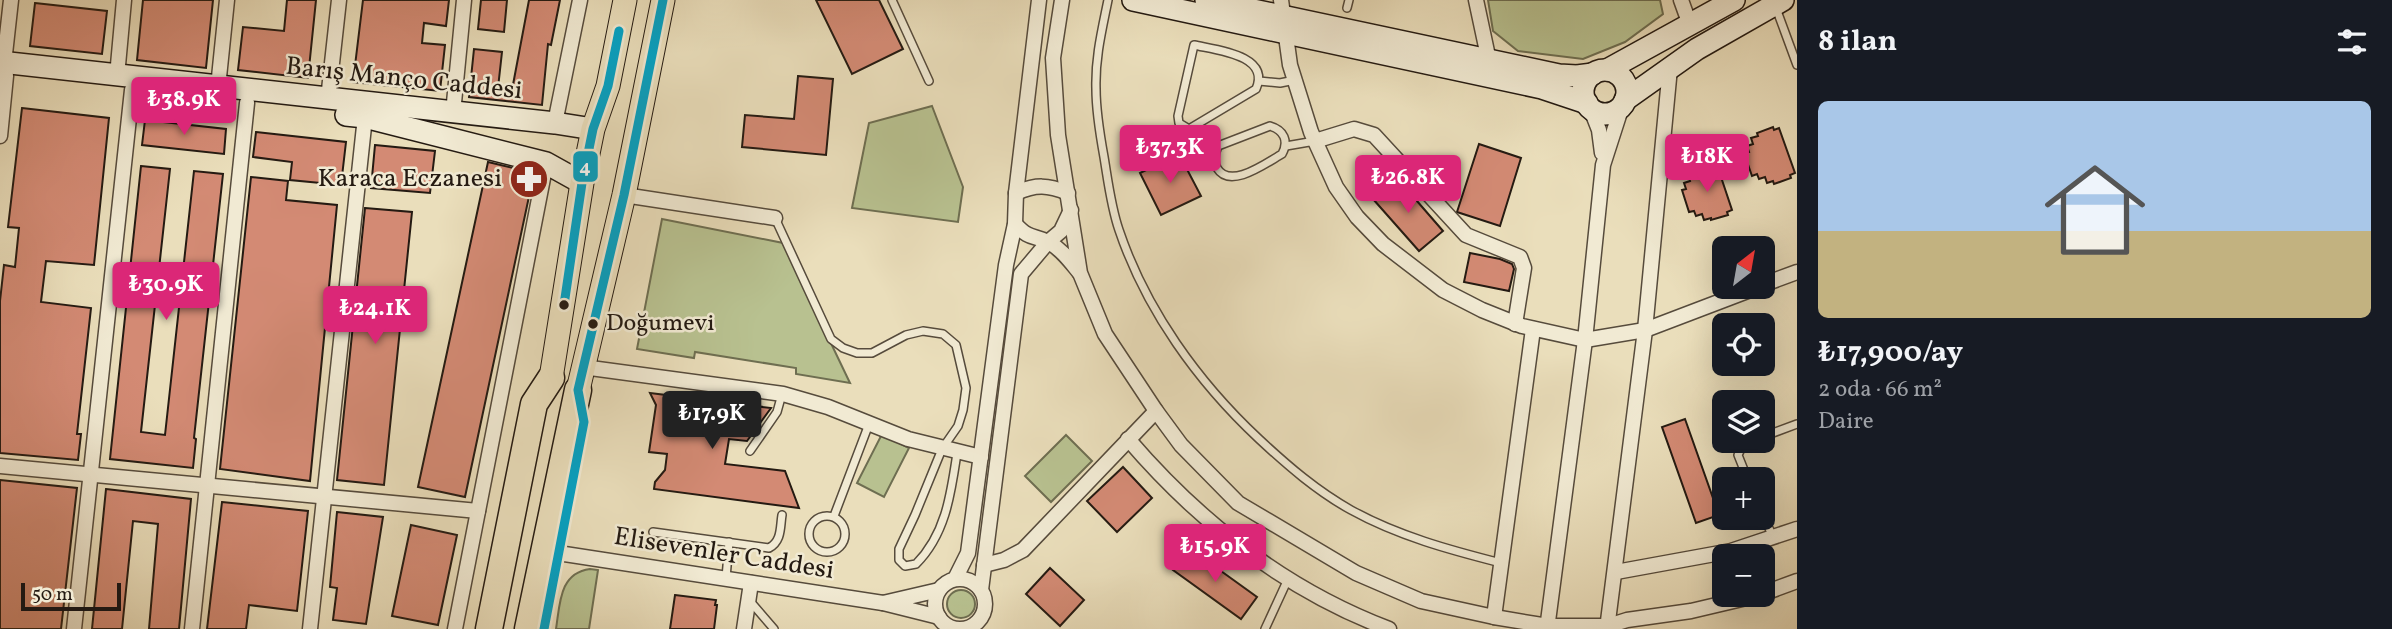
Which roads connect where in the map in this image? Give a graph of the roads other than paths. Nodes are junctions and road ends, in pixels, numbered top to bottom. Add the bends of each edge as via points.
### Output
1 (11, 0) edge
2 (124, 0) edge
3 (227, 0) edge
4 (339, 0) edge
5 (464, 0) edge
6 (580, 0) edge
7 (625, 0) edge
8 (663, 0) edge
9 (892, 0) edge
10 (1040, 0) edge
11 (1062, 0) edge
12 (1108, 0) edge
13 (1133, 0) edge
14 (1206, 0) edge
15 (1476, 0) edge
16 (1681, 0) edge
17 (1734, 0) edge
18 (1779, 2) edge
19 (1710, 6) edge
20 (1283, 16) edge
21 (1690, 25) junction
22 (1489, 61) junction
23 (1797, 65) edge
24 (1670, 68) junction
25 (2, 69) edge
26 (1600, 72) junction
27 (1295, 80) junction
28 (929, 81) dead end
29 (1259, 81) junction
30 (124, 83) junction
31 (218, 87) junction
32 (328, 99) junction
33 (247, 103) junction
34 (1624, 103) junction
35 (1588, 105) junction
36 (453, 113) junction
37 (365, 117) junction
38 (555, 123) junction
39 (593, 130) junction
40 (0, 136) edge
41 (1315, 141) junction
42 (1286, 146) junction
43 (546, 163) junction
44 (1603, 165) junction
45 (582, 183) junction
46 (1016, 193) junction
47 (1068, 193) junction
48 (624, 195) junction
49 (1071, 211) junction
50 (775, 218) joint
51 (1015, 224) junction
52 (1048, 242) junction
53 (1797, 272) edge
54 (1080, 273) junction
55 (1775, 280) edge
56 (1726, 299) edge
57 (1515, 324) junction
58 (1533, 329) junction
59 (1645, 330) junction
60 (1585, 340) junction
61 (579, 389) junction
62 (549, 391) junction
63 (782, 394) junction
64 (1156, 411) junction
65 (869, 424) junction
66 (1797, 424) edge
67 (1775, 432) edge
68 (1128, 439) junction
69 (750, 451) dead end
70 (950, 451) junction
71 (981, 457) junction
72 (0, 466) edge
73 (92, 475) junction
74 (207, 485) junction
75 (324, 496) junction
76 (478, 511) junction
77 (782, 515) dead end
78 (834, 516) junction
79 (1797, 529) edge
80 (1769, 530) edge
81 (653, 532) dead end
82 (1773, 538) junction
83 (729, 542) junction
84 (558, 553) junction
85 (1501, 563) junction
86 (984, 565) junction
87 (1616, 572) junction
88 (726, 579) junction
89 (955, 579) junction
90 (1288, 579) junction
91 (1797, 581) edge
92 (751, 583) junction
93 (939, 590) junction
94 (981, 590) junction
95 (1775, 590) edge
96 (749, 600) junction
97 (883, 603) junction
98 (1712, 606) edge
99 (984, 614) junction
100 (939, 617) junction
101 (1493, 617) junction
102 (1548, 627) edge
103 (1607, 628) edge
104 (74, 629) edge
105 (192, 629) edge
106 (310, 629) edge
107 (455, 629) edge
108 (489, 629) edge
109 (504, 629) edge
110 (528, 629) edge
111 (544, 629) edge
112 (744, 629) edge
113 (774, 629) edge
114 (961, 629) edge
115 (991, 629) edge
116 (1265, 629) edge
117 (1390, 629) edge

1 - 25 street
2 - 30 street
3 - 31 street
4 - 32 street
5 - 36 street
6 - 38 street
7 - 39 main road via 608,86
8 - 48 main road
9 - 28 lane
10 - 46 street
11 - 47 street via 1053,58 1058,135
12 - 85 lane via 1098,41 1096,87 1109,187 1131,261 1177,344 1246,426 1328,496 1392,530
13 - 20 street
14 - 20 street
15 - 22 street
16 - 21 street
17 - 19 street
18 - 23 lane
18 - 24 street
19 - 21 street
20 - 22 street
20 - 27 street
20 - 35 street
21 - 26 street
22 - 26 street via 1559,75
24 - 34 street
24 - 59 street
25 - 30 street, Barış Manço Caddesi
25 - 40 street
26 - 34 street via 1614,71 1624,80
26 - 35 street via 1584,86
27 - 29 lane
27 - 41 street
29 - 29 lane via 1245,58 1194,45 1179,123 1192,129 1256,89
30 - 31 street, Barış Manço Caddesi
30 - 33 street, Barış Manço Caddesi
30 - 73 street
31 - 32 street, Barış Manço Caddesi
32 - 36 street, Barış Manço Caddesi
33 - 37 street, Barış Manço Caddesi
33 - 74 street
34 - 35 street via 1603,113
34 - 44 street
35 - 44 street via 1599,130
36 - 38 street, Barış Manço Caddesi
37 - 43 street, Barış Manço Caddesi
37 - 75 street
38 - 39 street, Barış Manço Caddesi
39 - 45 main road
41 - 42 lane
41 - 57 street via 1346,203 1383,244 1443,290
41 - 57 street via 1354,129 1374,135 1466,235 1520,257 1524,268
42 - 42 lane via 1282,132 1270,125 1218,146 1215,161 1223,174 1238,177 1282,154
43 - 45 street, Barış Manço Caddesi
43 - 76 street
44 - 60 street
45 - 62 main road
46 - 47 street via 1031,186 1049,186
46 - 51 street
47 - 49 street
48 - 50 street
48 - 61 main road
49 - 52 street via 1061,231
49 - 54 street
50 - 70 lane via 836,344 857,353 872,352 923,331 943,334 956,345 966,388
51 - 52 street via 1026,236
51 - 71 street
52 - 54 street
52 - 86 street via 1021,274
53 - 55 street
54 - 64 street via 1105,334
56 - 59 street
57 - 58 street
58 - 60 street
58 - 85 street
59 - 60 street
59 - 87 street
60 - 102 street
61 - 63 street
61 - 84 highway via 583,422
61 - 110 highway
62 - 108 highway via 534,404
62 - 109 highway
63 - 65 street
63 - 69 lane via 777,412
64 - 68 street
64 - 101 street via 1238,503 1356,573 1420,601
65 - 70 street
65 - 78 lane
66 - 67 lane
68 - 86 street via 1023,550
68 - 90 street via 1214,527
70 - 70 lane via 898,553 905,566 916,564 936,538 951,494
70 - 71 street
71 - 89 street via 968,553
72 - 73 street
73 - 74 street
73 - 104 street
74 - 75 street
74 - 105 street
75 - 76 street
75 - 106 street
76 - 107 street
77 - 83 lane via 779,538 772,546
78 - 78 lane via 820,517 810,528 814,546 824,552 836,550 846,535
79 - 82 street
80 - 82 lane
81 - 83 lane
82 - 87 street via 1731,551
83 - 88 lane
84 - 88 street, Elisevenler Caddesi
84 - 111 highway
85 - 101 street
86 - 94 street
87 - 103 street
88 - 92 street, Elisevenler Caddesi
89 - 93 street
89 - 94 street via 968,580
90 - 116 lane
90 - 117 street
91 - 95 street
92 - 96 street
92 - 97 street, Elisevenler Caddesi
93 - 97 street
93 - 100 street via 935,606
94 - 99 street
96 - 112 street
96 - 113 lane
97 - 100 street, Elisevenler Caddesi
98 - 103 street
99 - 114 street via 973,626
99 - 115 street
100 - 114 street via 948,626
101 - 102 street
102 - 103 street

